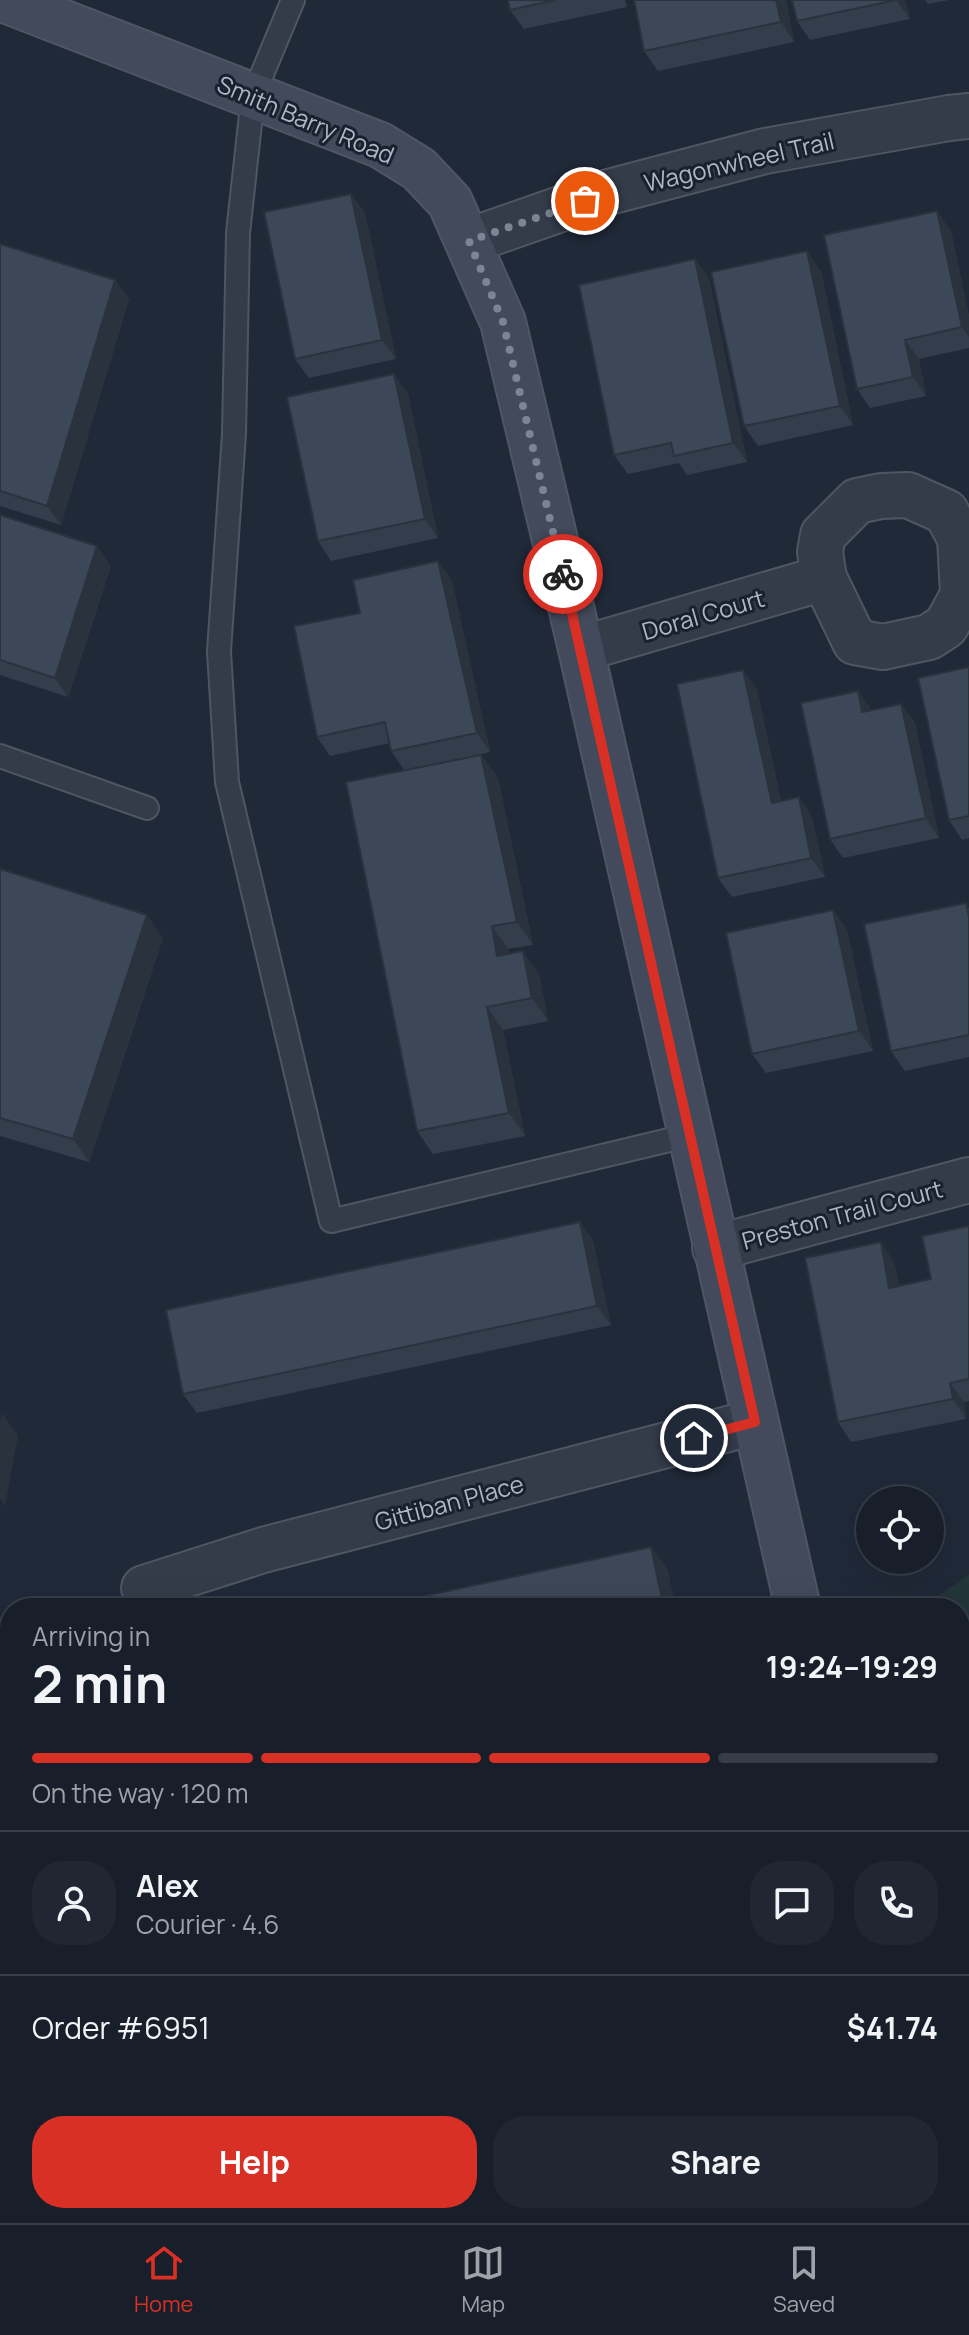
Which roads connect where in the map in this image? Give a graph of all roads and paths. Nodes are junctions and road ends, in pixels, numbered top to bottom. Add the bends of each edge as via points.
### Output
1 (293, 0) edge
2 (21, 3) edge
3 (253, 96) junction
4 (969, 116) edge
5 (469, 241) junction
6 (824, 578) dead end
7 (581, 649) junction
8 (0, 756) edge
9 (147, 808) dead end
10 (690, 1135) junction
11 (969, 1180) edge
12 (715, 1248) junction
13 (755, 1422) junction
14 (144, 1588) dead end
15 (796, 1598) edge

1 - 3 lane
2 - 3 street, Smith Barry Road
3 - 5 street, Smith Barry Road via 380,145 419,169 450,202
3 - 10 lane via 238,233 234,434 219,651 227,782 331,1221
4 - 5 street, Wagonwheel Trail via 765,151 609,192
5 - 7 street, Smith Barry Road via 503,322
6 - 7 street, Doral Court
7 - 10 street, Smith Barry Road
8 - 9 lane
10 - 12 street, Smith Barry Road
11 - 12 street, Preston Trail Court
12 - 13 street, Smith Barry Road
13 - 14 street, Gittiban Place via 263,1550
13 - 15 street, Smith Barry Road

